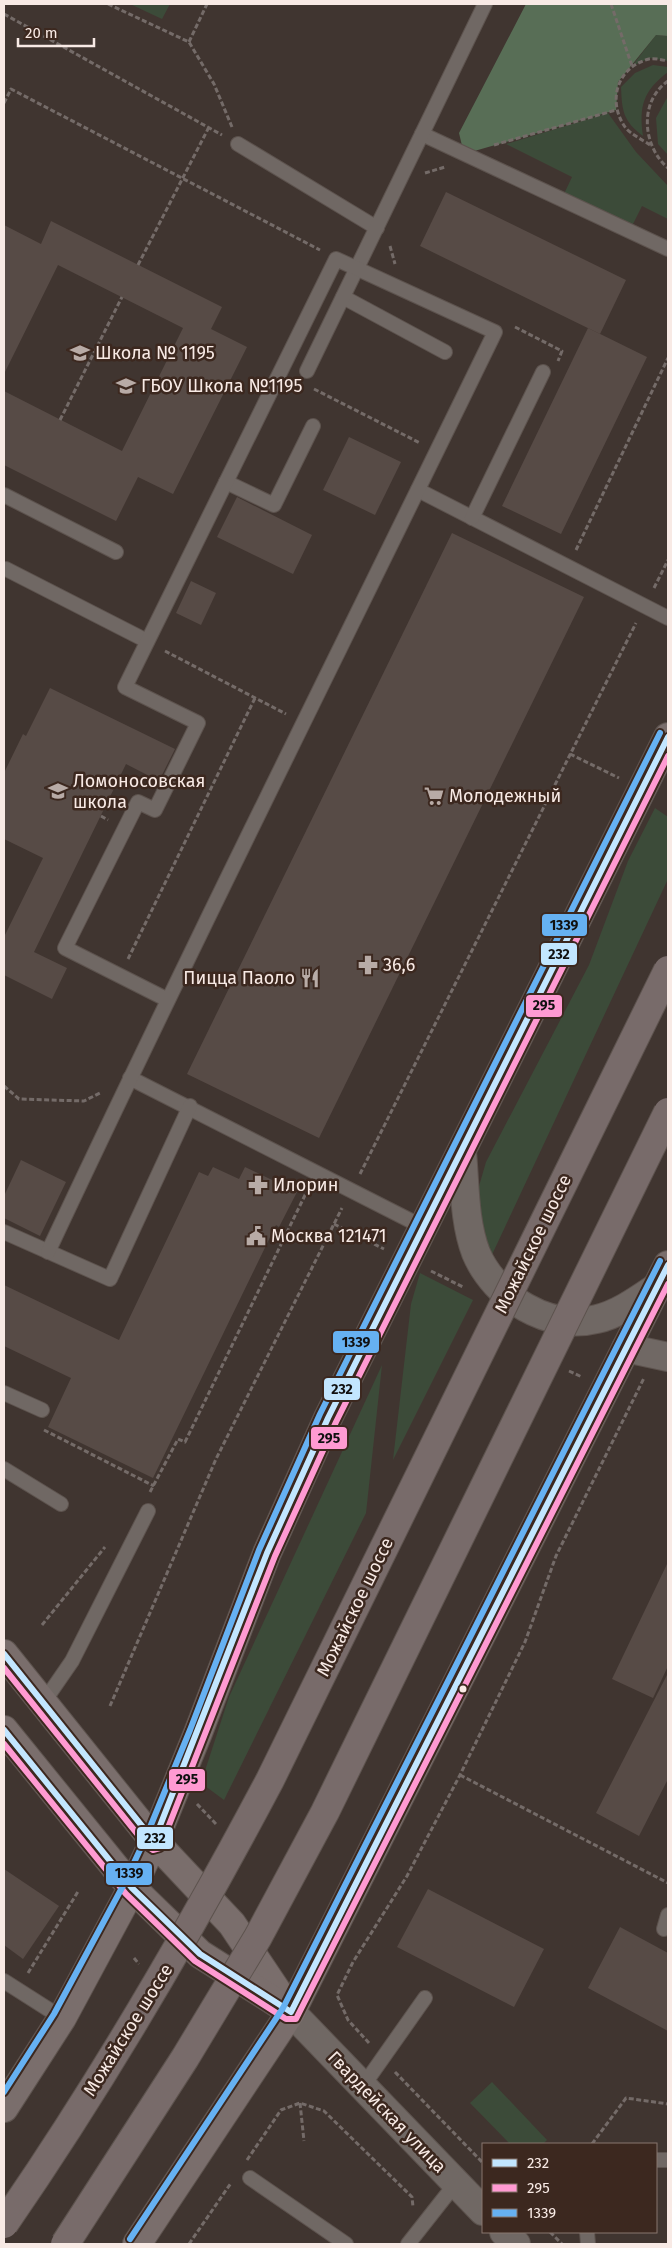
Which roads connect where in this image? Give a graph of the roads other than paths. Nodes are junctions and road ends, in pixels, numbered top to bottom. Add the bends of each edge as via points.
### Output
1 (485, 4) edge
2 (422, 134) junction
3 (238, 144) road end
4 (377, 228) junction
5 (668, 249) edge
6 (357, 268) junction
7 (343, 298) junction
8 (445, 352) dead end
9 (548, 370) road end
10 (307, 371) dead end
11 (313, 426) dead end
12 (226, 482) junction
13 (418, 490) junction
14 (4, 495) edge
15 (472, 518) junction
16 (116, 552) dead end
17 (6, 569) dead end
18 (668, 618) edge
19 (146, 641) junction
20 (668, 737) edge
21 (668, 970) edge
22 (168, 1000) junction
23 (130, 1078) junction
24 (190, 1106) junction
25 (668, 1112) edge
26 (462, 1152) junction
27 (423, 1227) junction
28 (4, 1232) edge
29 (48, 1252) junction
30 (663, 1276) edge
31 (626, 1348) junction
32 (662, 1356) edge
33 (4, 1393) edge
34 (42, 1410) road end
35 (4, 1469) edge
36 (61, 1504) dead end
37 (148, 1511) dead end
38 (4, 1654) edge
39 (43, 1703) junction
40 (4, 1730) edge
41 (154, 1842) junction
42 (132, 1888) junction
43 (668, 1915) edge
44 (664, 1930) dead end
45 (4, 1981) edge
46 (426, 1998) dead end
47 (291, 2012) junction
48 (62, 2018) junction
49 (363, 2086) junction
50 (4, 2108) edge
51 (250, 2178) dead end
52 (456, 2183) junction
53 (482, 2210) edge
54 (4, 2224) edge
55 (505, 2233) edge
56 (65, 2244) edge
57 (137, 2244) edge
58 (346, 2244) edge
59 (408, 2244) edge
60 (516, 2244) edge

1 - 2 lane
2 - 4 lane
2 - 5 lane
3 - 4 lane
4 - 6 lane
6 - 7 lane
6 - 12 lane via 336,259
6 - 13 lane via 495,332
7 - 8 lane
7 - 10 lane
9 - 15 lane
11 - 12 lane via 274,505
12 - 19 lane
13 - 15 lane
13 - 22 lane
14 - 16 lane
15 - 18 lane
17 - 19 lane
19 - 22 lane via 125,687 198,724 154,810 138,802 65,948
20 - 26 main road
21 - 54 main road, Можайское шоссе, bridge via 228,1859 132,2025
22 - 23 lane
23 - 24 lane
23 - 29 lane
24 - 27 lane
24 - 29 lane via 110,1279
25 - 56 main road, bridge via 325,1812 258,1937 195,2042
26 - 27 main road
26 - 30 street via 467,1214 476,1253 496,1284 518,1303 542,1315 569,1322 597,1319 624,1308
27 - 41 main road via 328,1418 267,1553
28 - 29 lane
30 - 31 main road
31 - 32 street
31 - 47 main road
33 - 34 lane
35 - 36 lane
37 - 39 lane via 72,1661
38 - 39 main road
39 - 41 main road
40 - 42 main road
41 - 42 main road
41 - 47 main road via 232,1924
42 - 47 main road via 200,1954
42 - 48 main road
43 - 44 lane
45 - 48 lane
46 - 49 lane
47 - 49 street, Гвардейская улица
47 - 57 main road
48 - 50 main road
49 - 52 street, Гвардейская улица
51 - 58 lane
52 - 53 street, Гвардейская улица
52 - 59 lane
55 - 60 street

